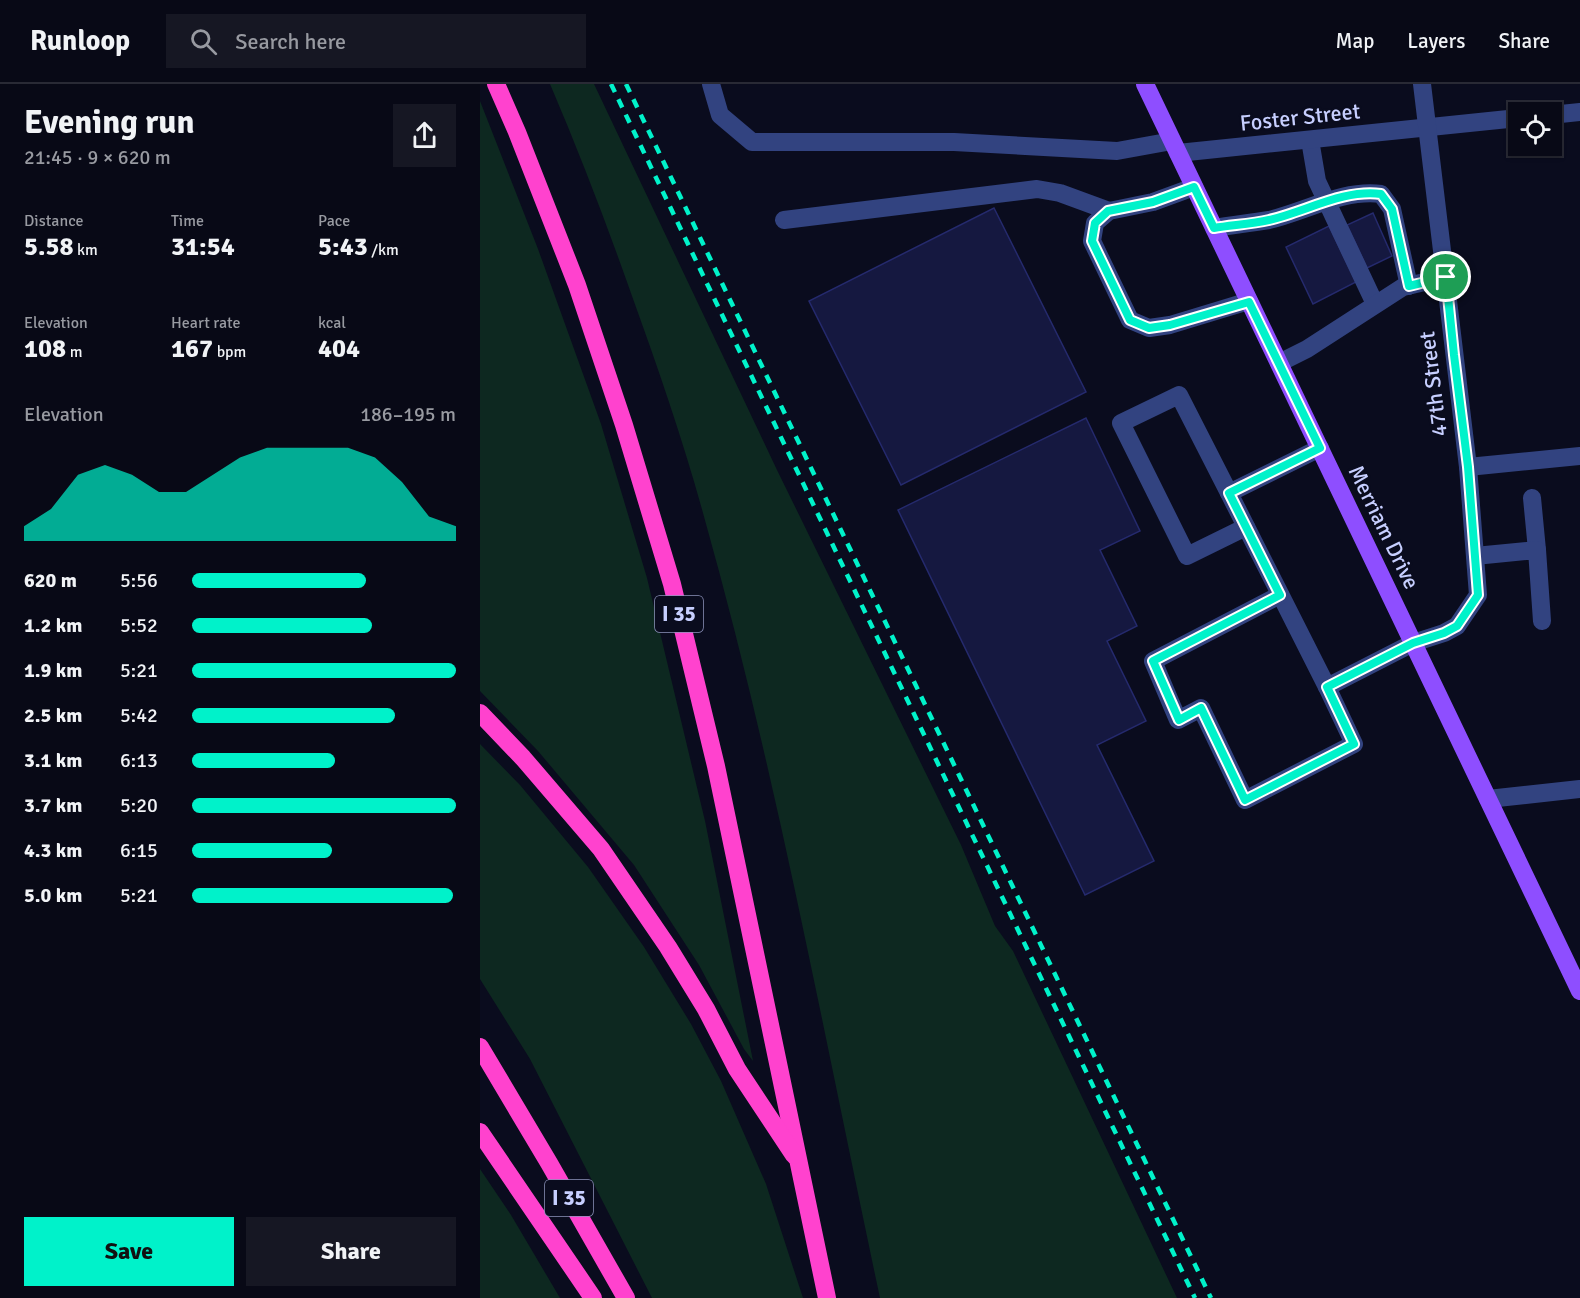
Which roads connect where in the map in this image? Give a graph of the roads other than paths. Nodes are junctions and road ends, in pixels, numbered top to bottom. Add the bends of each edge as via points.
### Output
1 (496, 84) edge
2 (711, 84) edge
3 (1145, 84) edge
4 (1422, 84) edge
5 (1580, 112) edge
6 (1562, 114) edge
7 (1508, 119) edge
8 (1426, 128) junction
9 (1310, 140) junction
10 (1175, 147) junction
11 (1194, 187) junction
12 (1327, 200) junction
13 (1108, 211) junction
14 (784, 220) dead end
15 (1214, 228) junction
16 (1446, 277) junction
17 (1409, 286) junction
18 (1249, 302) junction
19 (1375, 304) junction
20 (1279, 363) junction
21 (1320, 448) junction
22 (1580, 456) edge
23 (1468, 467) junction
24 (1229, 493) junction
25 (1532, 498) dead end
26 (1246, 526) junction
27 (1537, 550) junction
28 (1475, 556) junction
29 (1280, 595) junction
30 (1542, 621) dead end
31 (1413, 643) junction
32 (1327, 687) junction
33 (480, 713) edge
34 (1580, 789) edge
35 (1488, 799) junction
36 (1579, 989) edge
37 (480, 1047) edge
38 (480, 1132) edge
39 (799, 1162) junction
40 (593, 1298) edge
41 (626, 1298) edge
42 (827, 1298) edge

1 - 39 highway, I 35 via 577,285 672,585 716,766
2 - 10 street, Foster Street via 720,115 752,142 954,142 1117,151
3 - 10 main road, Merriam Drive
4 - 8 street, 47th Street
5 - 6 street
7 - 8 street, Foster Street
8 - 9 street, Foster Street
8 - 16 street, 47th Street
9 - 10 street, Foster Street
9 - 12 street via 1317,181
10 - 11 main road, Merriam Drive
11 - 13 street via 1153,202
11 - 15 main road, Merriam Drive
12 - 15 street via 1270,220
12 - 17 street via 1370,192 1381,194 1392,209
12 - 19 street
13 - 14 street via 1037,189
13 - 18 street via 1095,223 1092,241 1130,320 1149,328 1170,325
15 - 18 main road, Merriam Drive
16 - 17 street
16 - 23 street, 47th Street
17 - 19 street
18 - 20 main road, Merriam Drive
19 - 20 street
20 - 21 main road, Merriam Drive
21 - 24 street
21 - 31 main road, Merriam Drive
22 - 23 street
23 - 28 street, 47th Street
24 - 26 street
24 - 26 street via 1179,395 1121,423 1187,556
25 - 27 street
26 - 29 street
27 - 28 street
27 - 30 street
28 - 31 street, 47th Street via 1478,595 1457,626
29 - 32 street
29 - 32 street via 1153,661 1179,720 1201,708 1245,800 1354,744
31 - 32 street, 47th Street
31 - 35 main road, Merriam Drive
33 - 39 highway via 601,849 668,947 737,1069
34 - 35 street
35 - 36 main road, Merriam Drive
37 - 41 highway, I 35
38 - 40 highway
39 - 42 highway, I 35

